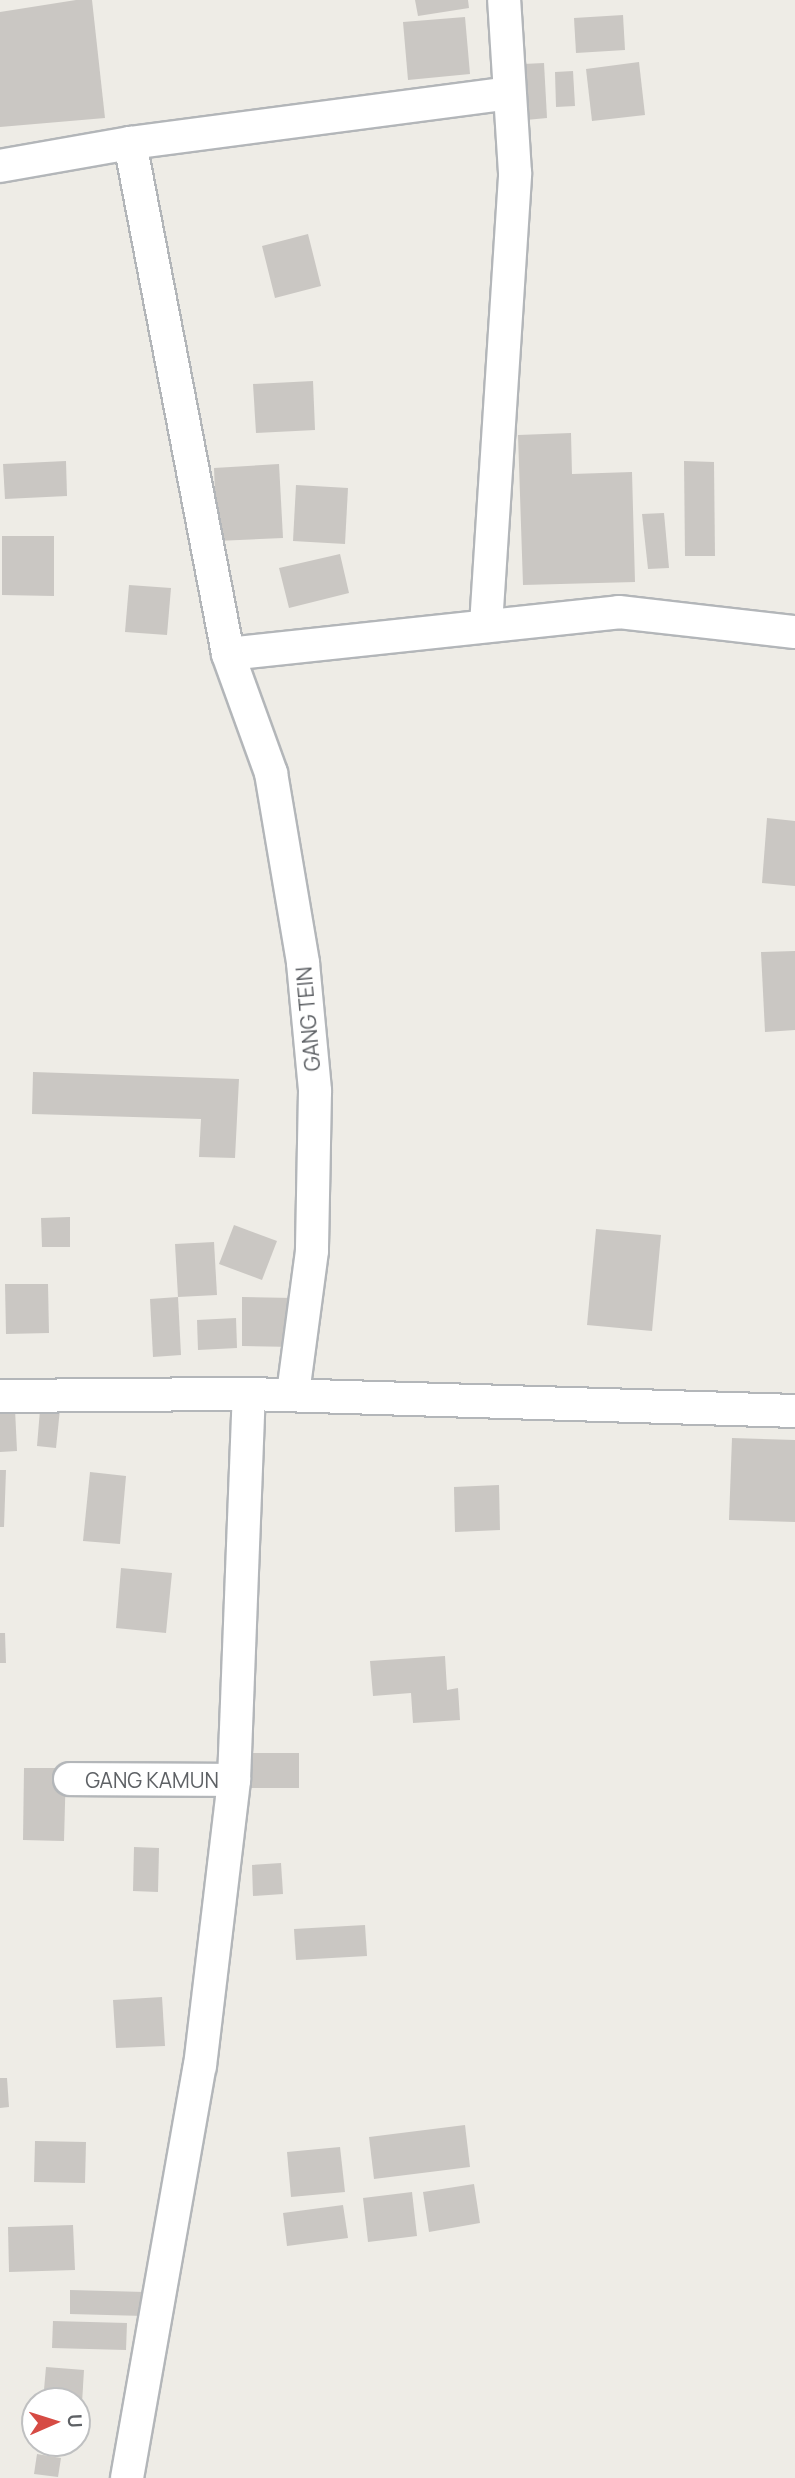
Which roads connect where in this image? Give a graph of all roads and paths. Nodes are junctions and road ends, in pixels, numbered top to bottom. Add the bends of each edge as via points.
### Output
1 (504, 0) edge
2 (509, 93) junction
3 (130, 143) junction
4 (0, 166) edge
5 (486, 625) junction
6 (795, 632) edge
7 (228, 654) junction
8 (249, 1394) junction
9 (293, 1394) junction
10 (0, 1396) edge
11 (795, 1411) edge
12 (70, 1779) dead end
13 (234, 1780) junction
14 (127, 2478) edge

1 - 2 street
2 - 3 street
2 - 5 street via 515,173
3 - 4 street
3 - 7 street, GANG TEIN
5 - 6 street via 619,612
5 - 7 street
7 - 9 street, GANG TEIN via 271,773 303,963 313,1078 312,1251
8 - 9 street
8 - 10 street
8 - 13 street
9 - 11 street
12 - 13 street, GANG KAMUN
13 - 14 street via 200,2066

